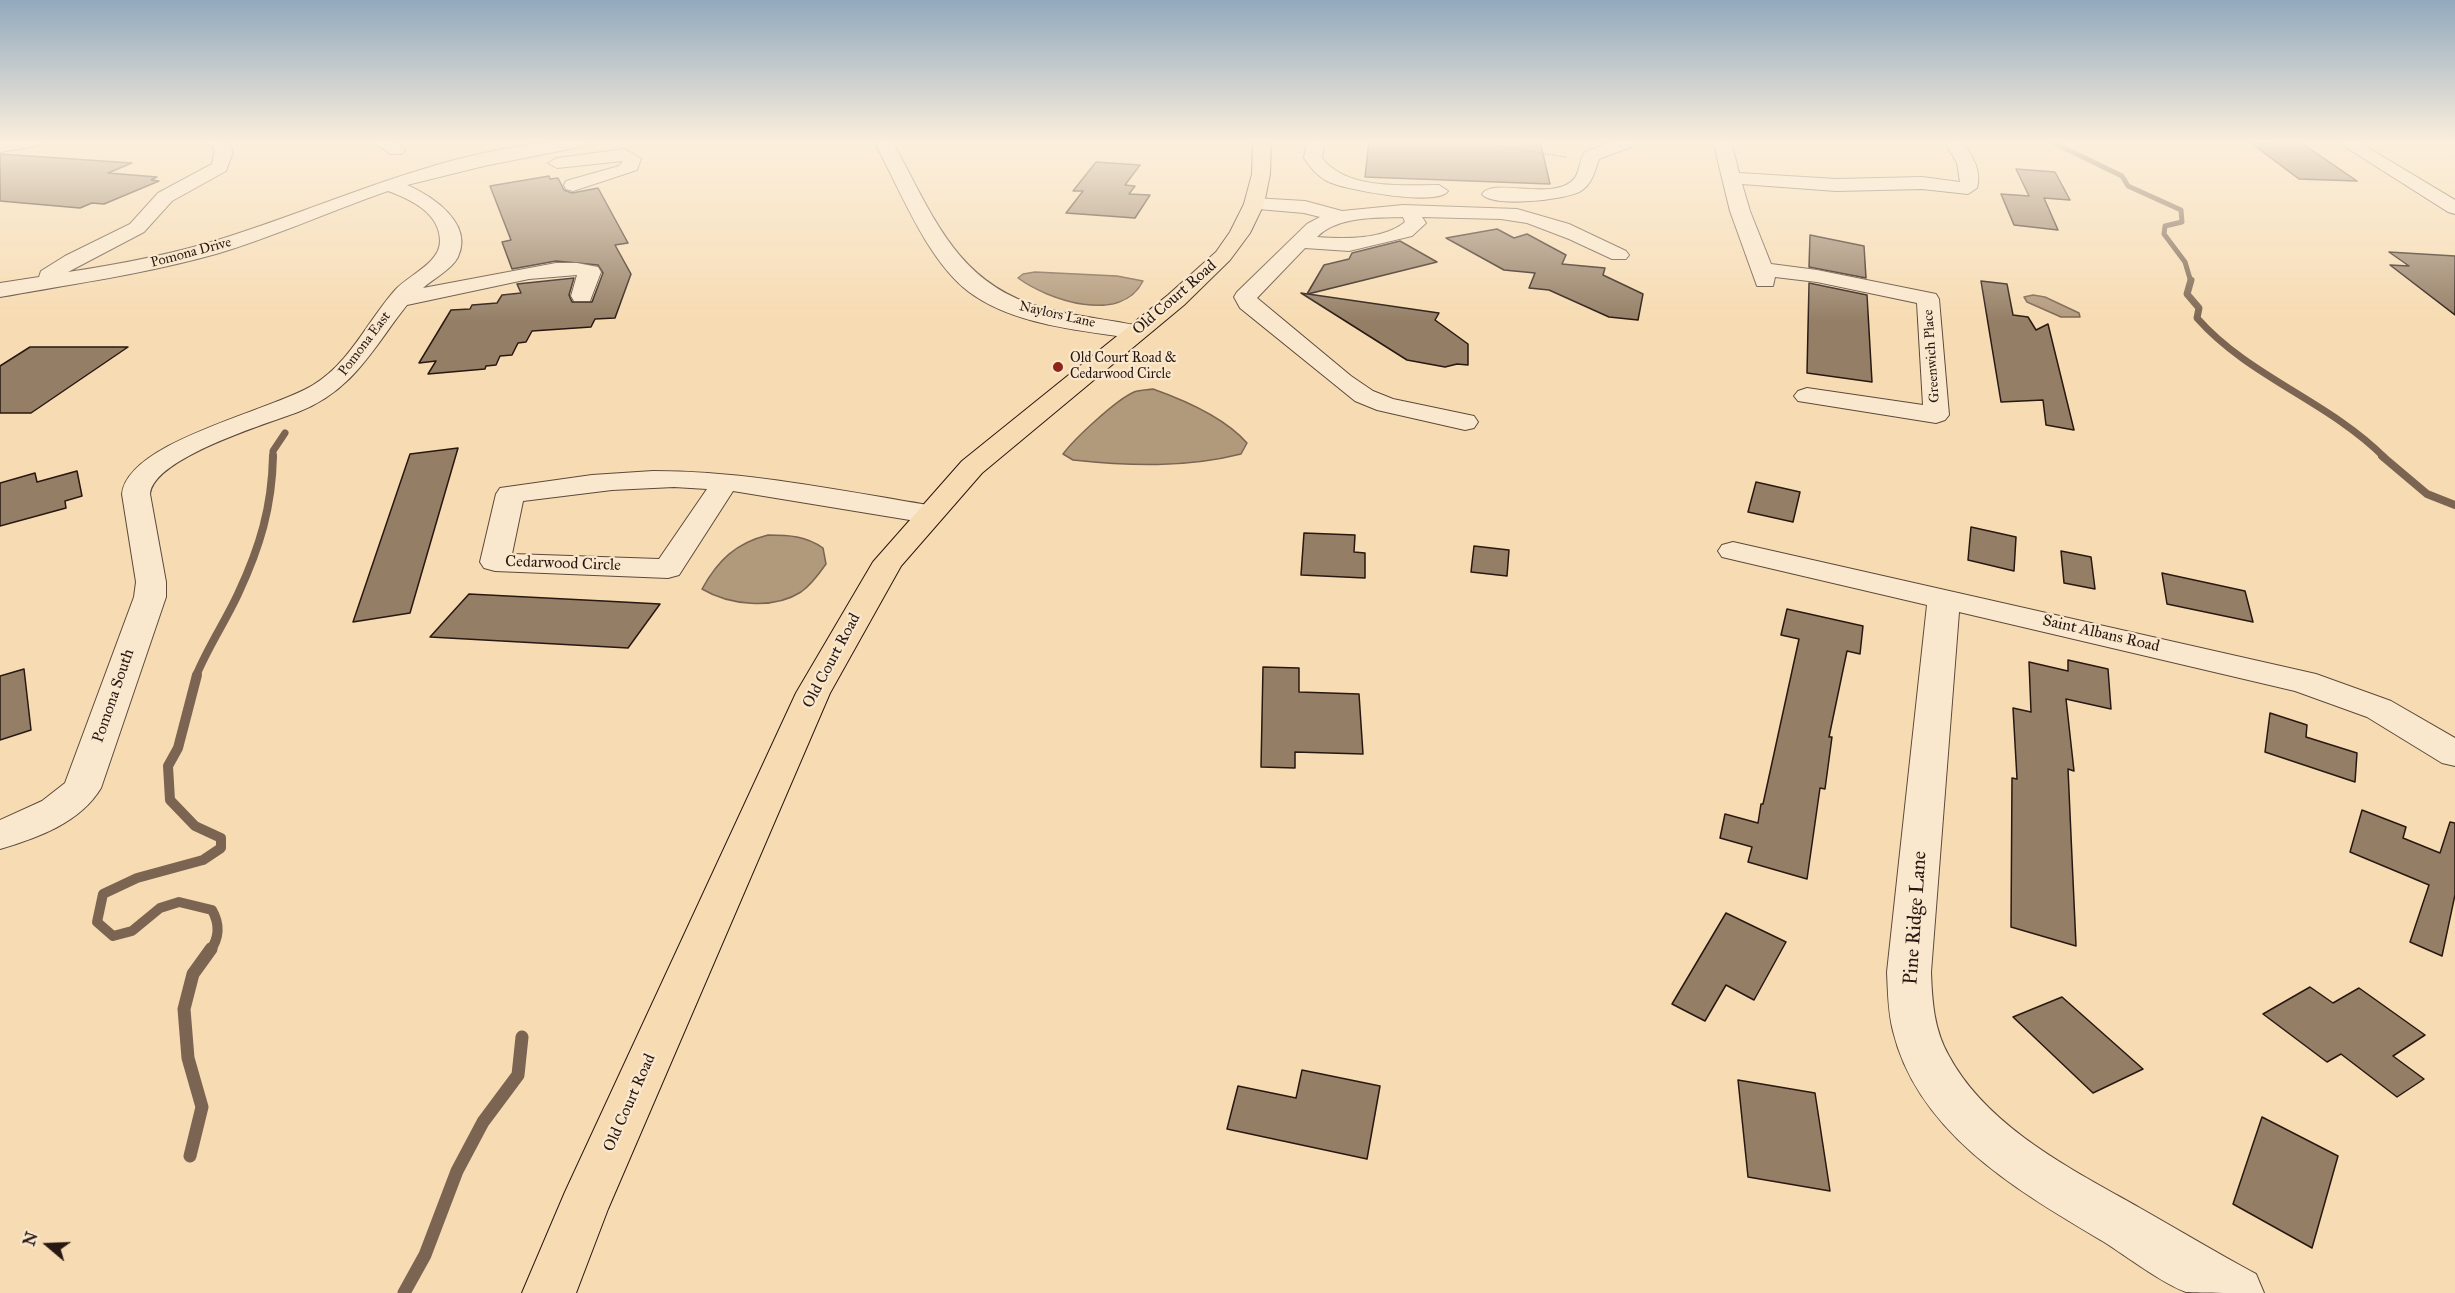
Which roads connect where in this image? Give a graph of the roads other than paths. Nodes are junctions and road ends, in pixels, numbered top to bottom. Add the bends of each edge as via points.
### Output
1 (161, 201) edge
2 (343, 201) edge
3 (433, 201) edge
4 (917, 201) edge
5 (1738, 201) edge
6 (1254, 204) joint
7 (1410, 212) junction
8 (1337, 216) junction
9 (1300, 242) junction
10 (1619, 255) dead end
11 (51, 282) junction
12 (0, 290) edge
13 (582, 296) dead end
14 (399, 300) junction
15 (0, 306) edge
16 (1136, 332) junction
17 (1808, 396) dead end
18 (1465, 422) dead end
19 (725, 482) junction
20 (139, 509) joint
21 (928, 514) junction
22 (1733, 551) dead end
23 (1944, 598) junction
24 (2455, 754) edge
25 (0, 836) edge
26 (549, 1293) edge
27 (2237, 1293) edge

1 - 11 street via 137,228 58,268 47,279
2 - 11 street, Pomona Drive via 212,249
3 - 14 street, Pomona East via 451,233 451,246 443,260
4 - 16 street, Naylors Lane via 950,259 979,289 1021,308
5 - 17 street, Greenwich Place via 1764,275 1817,276 1928,299 1936,415
6 - 8 street via 1305,207
6 - 16 main road, Old Court Road via 1223,256
7 - 8 street
7 - 9 street via 1416,223 1405,232 1338,247
7 - 10 street via 1530,216
8 - 9 street via 1324,221
9 - 18 street via 1250,290 1245,297 1248,303 1364,396 1386,405
11 - 12 street, Pomona Drive
11 - 15 street via 32,298
13 - 14 street via 590,272 576,267
14 - 20 street, Pomona East via 343,377 309,398 163,459 145,474 137,488
16 - 21 main road, Old Court Road via 972,467
19 - 19 street, Cedarwood Circle via 616,481 510,494 495,562 668,569
19 - 21 street, Cedarwood Circle
20 - 25 street, Pomona South via 150,597 82,788 74,799 58,809
21 - 26 main road, Old Court Road via 888,562 813,693
22 - 23 street, Saint Albans Road
23 - 24 street, Saint Albans Road via 2345,694 2379,709
23 - 27 street, Pine Ridge Lane via 1909,972 1918,1040 1934,1072 1994,1143 2047,1182

